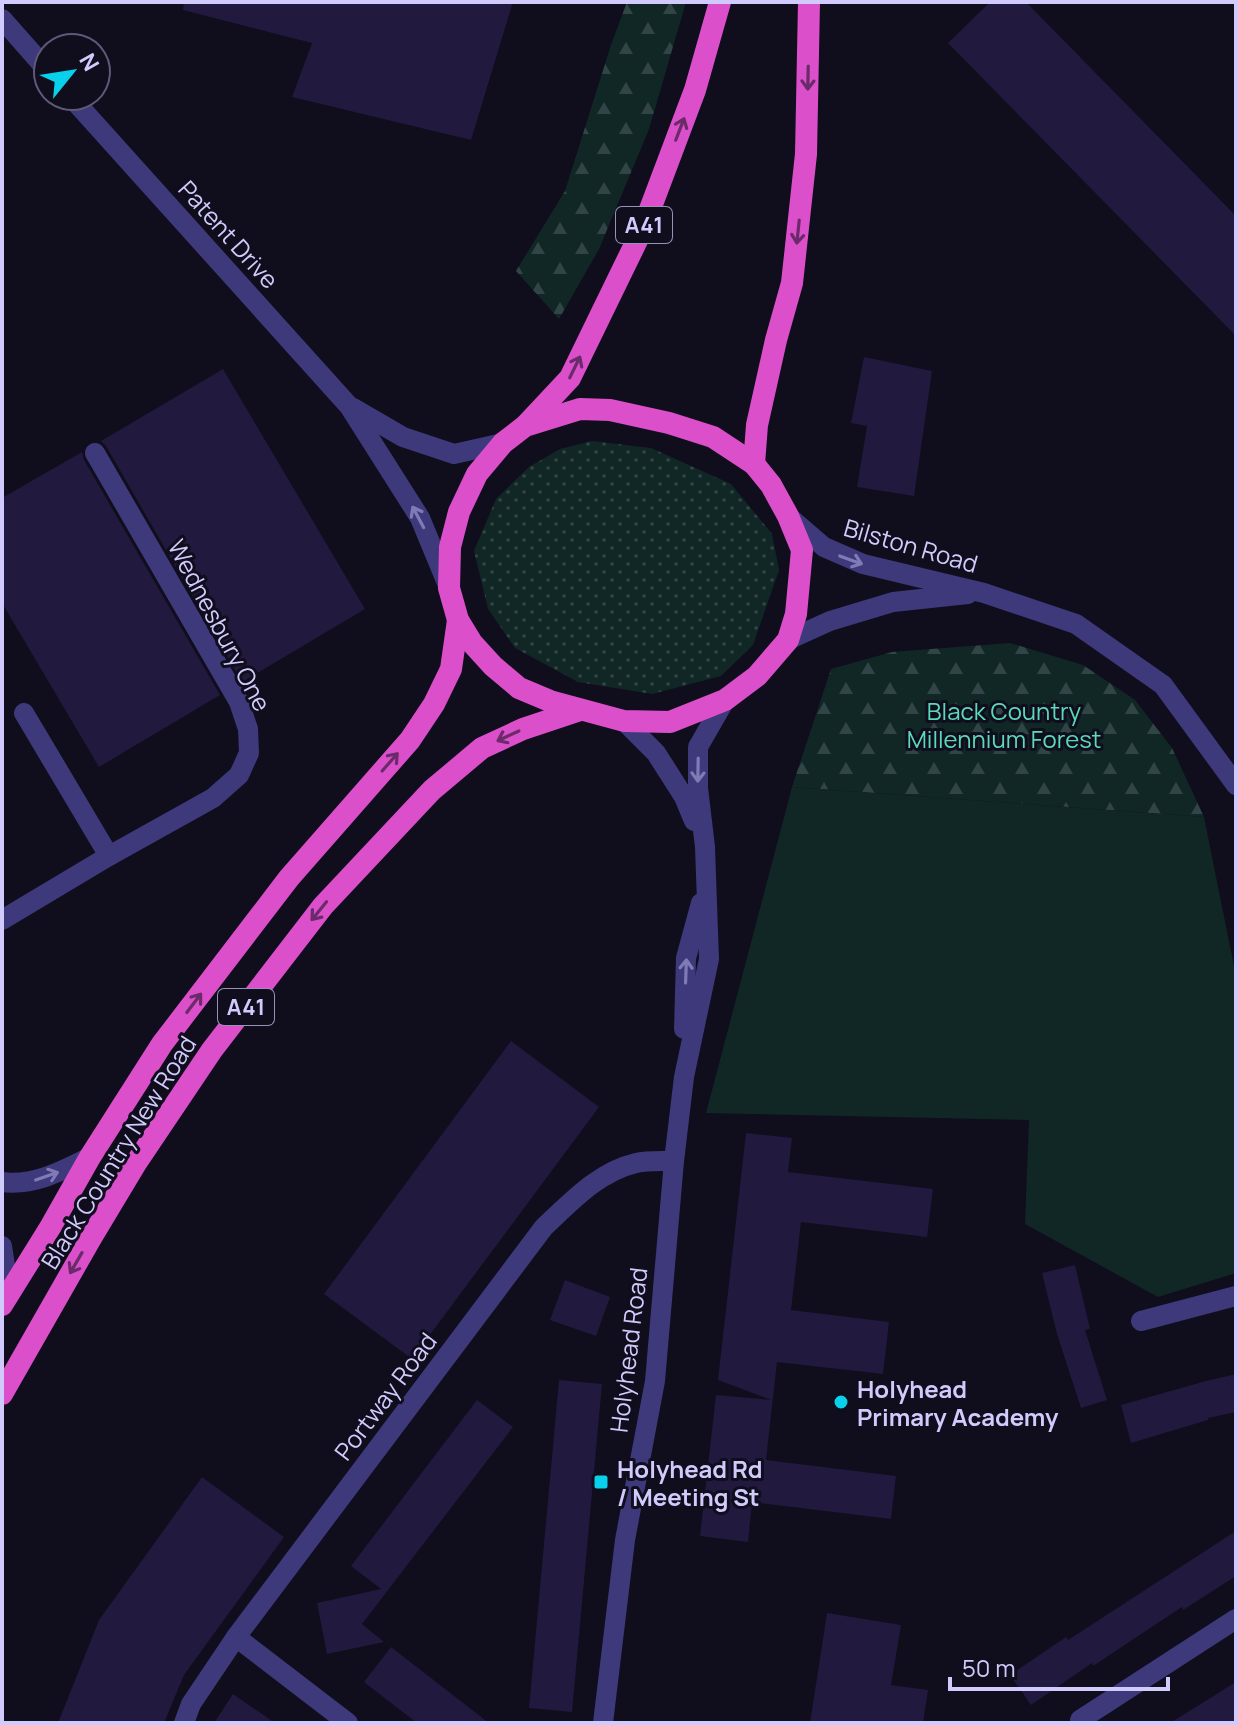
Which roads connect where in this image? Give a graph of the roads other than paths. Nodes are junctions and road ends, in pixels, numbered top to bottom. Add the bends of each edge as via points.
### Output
1 (720, 2) edge
2 (809, 2) edge
3 (2, 19) edge
4 (32, 53) edge
5 (84, 112) edge
6 (349, 406) junction
7 (525, 426) junction
8 (503, 443) junction
9 (95, 453) dead end
10 (754, 464) junction
11 (788, 516) junction
12 (449, 588) junction
13 (984, 593) junction
14 (458, 620) junction
15 (788, 640) junction
16 (725, 700) junction
17 (581, 709) junction
18 (24, 713) dead end
19 (624, 721) junction
20 (1236, 785) edge
21 (705, 847) junction
22 (109, 856) junction
23 (2, 920) edge
24 (90, 1157) junction
25 (674, 1161) junction
26 (2, 1182) edge
27 (2, 1246) edge
28 (1236, 1296) edge
29 (5, 1299) edge
30 (1141, 1321) dead end
31 (2, 1394) edge
32 (1236, 1619) edge
33 (236, 1637) junction
34 (1080, 1720) dead end
35 (184, 1723) edge
36 (348, 1723) edge
37 (603, 1723) edge

7 -> 1 highway, A41 via 570,378 643,228 695,90
2 -> 10 highway via 806,154 792,283 759,416
3 - 4 street
5 - 6 street, Patent Drive
6 - 8 street, Patent Drive via 403,437 454,454
12 -> 6 street, Patent Drive via 420,518
7 - 8 highway, A41
7 - 10 highway, A41 via 580,409 610,410 713,437
8 - 12 highway, A41 via 477,474 459,512 450,547
9 - 22 street, Wednesbury One via 239,702 249,753 239,775 213,798
10 - 11 highway, A41
11 -> 13 street, Bilston Road via 839,555
11 - 15 highway, A41 via 802,550
12 - 14 highway, A41
13 - 15 street, Bilston Road via 893,602
13 - 20 street, Bilston Road via 1076,624 1163,685
14 - 17 highway, A41 via 472,643 519,688
24 -> 14 highway, Black Country New Road / A41 via 162,1044 280,889 415,732 451,669
15 - 16 highway, A41 via 757,676
16 - 19 highway, A41 via 670,722
16 -> 21 street, Holyhead Road via 698,747
17 - 19 highway, A41
17 -> 31 highway, Black Country New Road / A41 via 482,748 432,790 323,906 212,1050 136,1163
18 - 22 street
19 - 21 street, Holyhead Road via 656,753 684,797
21 - 25 street, Holyhead Road via 707,882 686,958 684,1077
22 - 23 street, Wednesbury One
26 -> 24 street via 36,1180
24 - 29 highway, Black Country New Road / A41
25 - 33 street, Portway Road via 638,1162 614,1171 544,1227
25 - 37 street, Holyhead Road via 655,1381 625,1540
27 - 29 street
28 - 30 street
32 - 34 street
33 - 35 street, Portway Road
33 - 36 street

